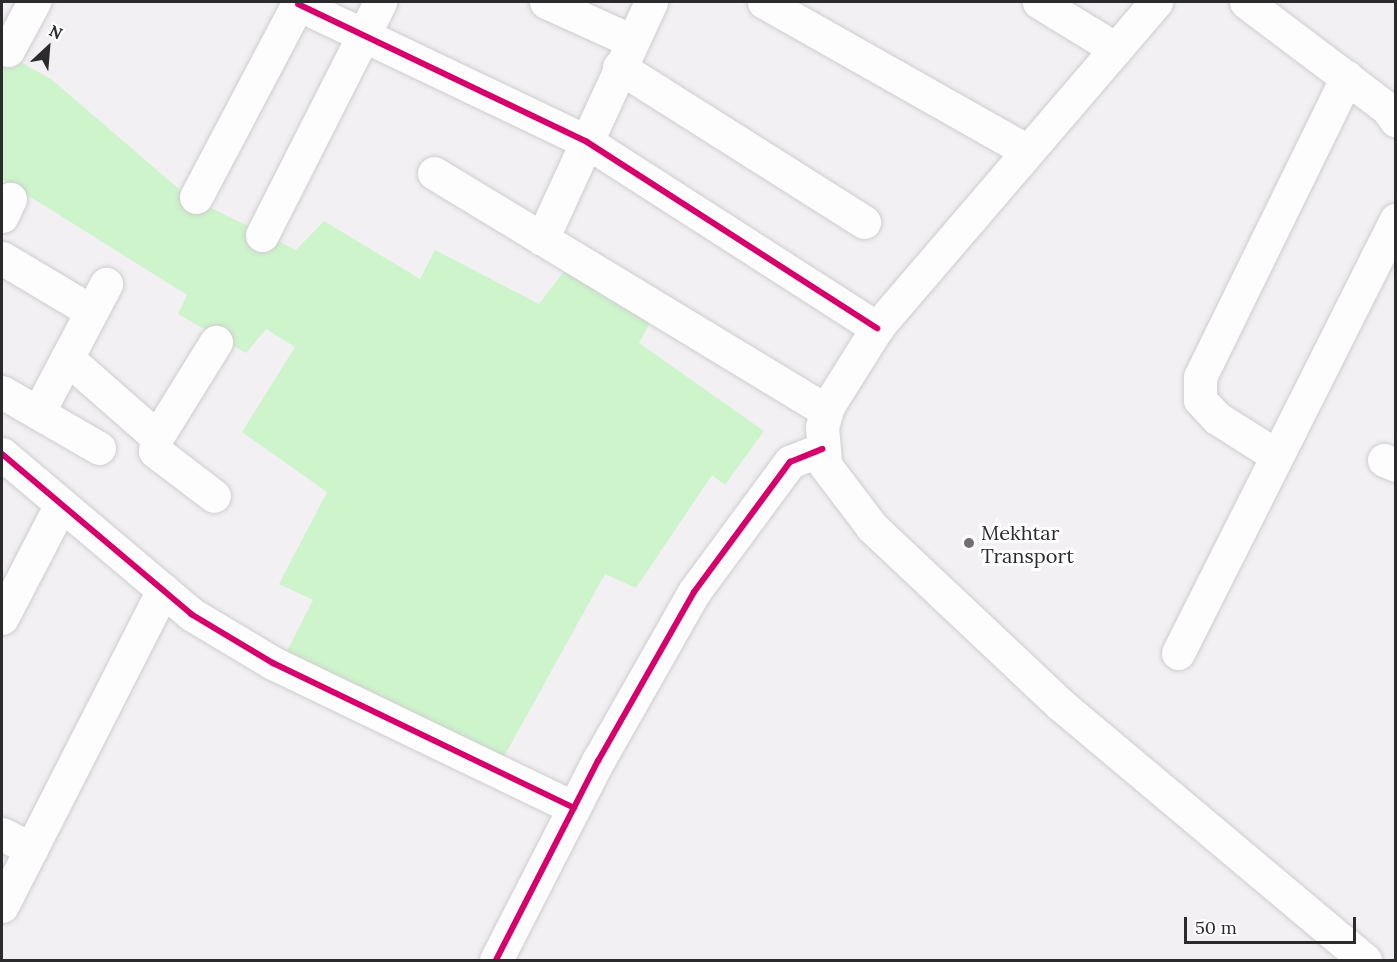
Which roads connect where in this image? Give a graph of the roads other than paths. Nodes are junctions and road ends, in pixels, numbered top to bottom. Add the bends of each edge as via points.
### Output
1 (34, 2) edge
2 (380, 2) edge
3 (546, 2) edge
4 (651, 2) edge
5 (764, 2) edge
6 (1039, 2) edge
7 (1156, 2) edge
8 (1246, 2) edge
9 (299, 3) edge
10 (365, 34) junction
11 (1116, 49) junction
12 (8, 50) dead end
13 (626, 54) junction
14 (1347, 77) junction
15 (1395, 121) edge
16 (588, 142) junction
17 (1027, 151) junction
18 (434, 173) dead end
19 (196, 197) dead end
20 (1395, 220) edge
21 (864, 222) dead end
22 (262, 235) dead end
23 (542, 239) junction
24 (2, 258) edge
25 (877, 328) junction
26 (216, 342) dead end
27 (67, 358) junction
28 (2, 392) edge
29 (826, 411) junction
30 (38, 413) junction
31 (157, 437) junction
32 (99, 448) dead end
33 (822, 449) junction
34 (2, 454) edge
35 (1277, 456) junction
36 (214, 496) dead end
37 (61, 504) junction
38 (163, 590) junction
39 (2, 618) edge
40 (1178, 653) dead end
41 (574, 808) junction
42 (2, 834) edge
43 (31, 849) junction
44 (2, 906) edge
45 (496, 960) edge
46 (1365, 960) edge

1 - 12 street
2 - 10 street
3 - 13 street
4 - 13 street
5 - 17 street
6 - 11 street
7 - 11 street
8 - 14 street
9 - 10 street
9 - 19 street
10 - 16 street
10 - 22 street
11 - 17 street
13 - 16 street
13 - 21 street
14 - 15 street via 1388,109
14 - 35 street via 1200,377 1200,400 1217,418
16 - 23 street
16 - 25 street
17 - 25 street
18 - 23 street
20 - 35 street
23 - 29 street
24 - 27 street via 98,298
25 - 29 street
26 - 31 street
27 - 30 street
27 - 31 street
28 - 30 street
29 - 33 street
30 - 32 street
31 - 36 street via 155,451
33 - 41 street via 790,462 694,592
33 - 46 street via 825,465 872,527 962,612 1061,705
34 - 37 street
35 - 40 street
37 - 38 street
37 - 39 street
38 - 41 street via 191,614 273,663
38 - 43 street
41 - 45 street
42 - 43 street
43 - 44 street

